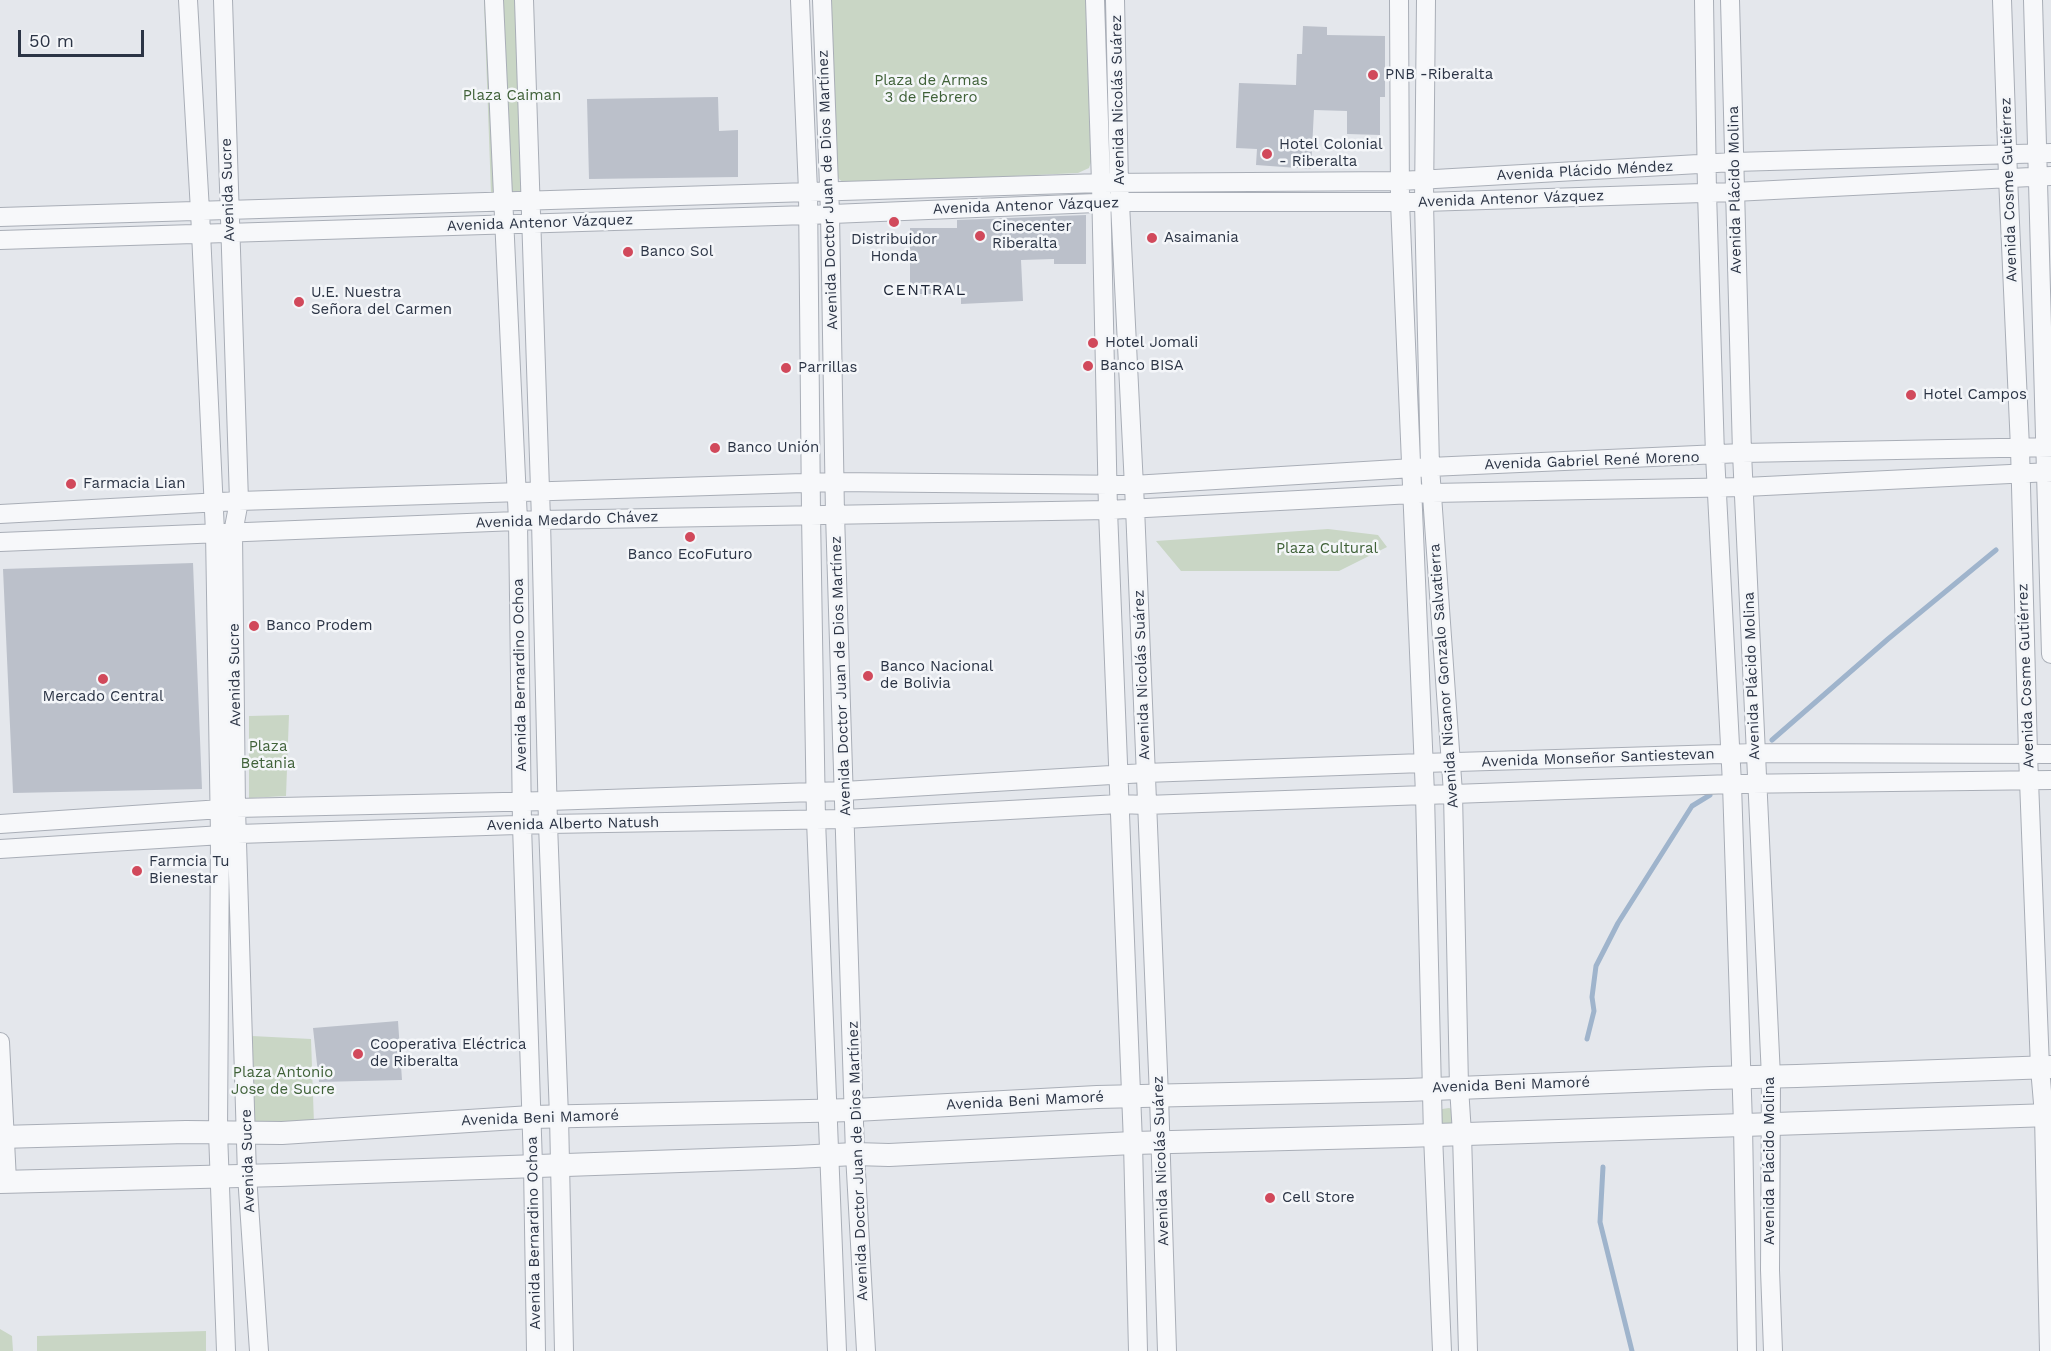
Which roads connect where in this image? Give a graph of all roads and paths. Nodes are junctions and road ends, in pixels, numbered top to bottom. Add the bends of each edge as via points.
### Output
1 (188, 0) edge
2 (223, 0) edge
3 (494, 0) edge
4 (524, 0) edge
5 (800, 0) edge
6 (822, 0) edge
7 (1095, 0) edge
8 (1115, 0) edge
9 (1400, 0) edge
10 (1426, 0) edge
11 (1704, 0) edge
12 (1730, 0) edge
13 (2002, 0) edge
14 (2033, 0) edge
15 (2044, 154) edge
16 (2007, 155) junction
17 (1734, 162) junction
18 (1706, 164) junction
19 (2044, 176) edge
20 (2008, 177) junction
21 (1425, 180) junction
22 (1400, 181) junction
23 (1110, 183) junction
24 (829, 190) junction
25 (808, 191) junction
26 (1707, 192) junction
27 (1734, 192) junction
28 (531, 200) junction
29 (504, 201) junction
30 (1120, 202) junction
31 (1400, 202) junction
32 (1424, 202) junction
33 (1101, 203) junction
34 (229, 210) junction
35 (200, 211) junction
36 (830, 213) junction
37 (808, 215) junction
38 (0, 217) edge
39 (505, 224) junction
40 (532, 224) junction
41 (230, 233) junction
42 (201, 234) junction
43 (0, 240) edge
44 (2048, 447) edge
45 (2020, 448) junction
46 (1742, 453) junction
47 (1715, 455) junction
48 (1430, 467) junction
49 (1411, 470) junction
50 (2048, 472) edge
51 (2021, 473) junction
52 (835, 482) junction
53 (810, 483) junction
54 (1107, 484) junction
55 (1133, 485) junction
56 (1717, 487) junction
57 (1745, 487) junction
58 (540, 491) junction
59 (517, 492) junction
60 (1432, 492) junction
61 (1413, 495) junction
62 (239, 501) junction
63 (213, 502) junction
64 (1135, 507) junction
65 (1108, 510) junction
66 (0, 514) edge
67 (811, 514) junction
68 (835, 514) junction
69 (541, 520) junction
70 (518, 521) junction
71 (224, 533) junction
72 (0, 542) edge
73 (2051, 654) edge
74 (1755, 753) junction
75 (1730, 754) junction
76 (2028, 754) junction
77 (2051, 754) edge
78 (1450, 762) junction
79 (1423, 763) junction
80 (1145, 774) junction
81 (1119, 775) junction
82 (2030, 780) junction
83 (2051, 780) edge
84 (1732, 783) junction
85 (1758, 783) junction
86 (844, 791) junction
87 (816, 792) junction
88 (1453, 793) junction
89 (1425, 794) junction
90 (522, 801) junction
91 (548, 801) junction
92 (1119, 804) junction
93 (1146, 805) junction
94 (228, 809) junction
95 (846, 819) junction
96 (816, 820) junction
97 (0, 824) edge
98 (548, 824) junction
99 (522, 825) junction
100 (229, 835) junction
101 (0, 849) edge
102 (0, 1042) edge
103 (2046, 1068) edge
104 (1741, 1077) junction
105 (1771, 1077) junction
106 (1459, 1087) junction
107 (1432, 1088) junction
108 (1159, 1096) junction
109 (1131, 1097) junction
110 (827, 1110) junction
111 (855, 1110) junction
112 (2048, 1115) edge
113 (559, 1116) junction
114 (531, 1117) junction
115 (1743, 1125) junction
116 (1771, 1125) junction
117 (218, 1132) junction
118 (247, 1133) junction
119 (1462, 1134) junction
120 (1433, 1135) junction
121 (2, 1137) edge
122 (1160, 1142) junction
123 (1133, 1143) junction
124 (855, 1154) junction
125 (830, 1155) junction
126 (559, 1164) junction
127 (533, 1165) junction
128 (247, 1175) junction
129 (218, 1176) junction
130 (3, 1181) edge
131 (226, 1351) edge
132 (259, 1351) edge
133 (536, 1351) edge
134 (564, 1351) edge
135 (837, 1351) edge
136 (866, 1351) edge
137 (1138, 1351) edge
138 (1167, 1351) edge
139 (1442, 1351) edge
140 (1468, 1351) edge
141 (1747, 1351) edge
142 (1773, 1351) edge
143 (2049, 1351) edge

1 - 35 street, Avenida Sucre
2 - 34 street, Avenida Sucre
3 - 29 street, Avenida Bernardino Ochoa
4 - 28 street, Avenida Bernardino Ochoa
5 - 25 street, Avenida Doctor Juan de Dios Martínez
6 - 24 street, Avenida Doctor Juan de Dios Martínez
7 - 23 street, Avenida Nicolás Suárez
8 - 23 street, Avenida Nicolás Suárez
9 - 22 street, Avenida Nicanor Gonzalo Salvatierra
10 - 21 street, Avenida Nicanor Gonzalo Salvatierra
11 - 18 street, Avenida Plácido Molina
12 - 17 street, Avenida Plácido Molina
13 - 16 street, Avenida Cosme Gutiérrez
14 - 15 street, Avenida Cosme Gutiérrez
15 - 16 street, Avenida Plácido Méndez
15 - 19 street, Avenida Cosme Gutiérrez
16 - 17 street, Avenida Plácido Méndez
16 - 20 street, Avenida Cosme Gutiérrez
17 - 18 street, Avenida Plácido Méndez
17 - 27 street, Avenida Plácido Molina
18 - 21 street, Avenida Plácido Méndez
18 - 26 street, Avenida Plácido Molina
19 - 20 street, Avenida Antenor Vázquez
19 - 44 street, Avenida Cosme Gutiérrez
20 - 27 street, Avenida Antenor Vázquez
20 - 45 street, Avenida Cosme Gutiérrez
21 - 22 street, Avenida Plácido Méndez
21 - 32 street, Avenida Nicanor Gonzalo Salvatierra
22 - 23 street, Avenida Plácido Méndez
22 - 31 street, Avenida Nicanor Gonzalo Salvatierra
23 - 24 street, Avenida Antenor Vázquez
23 - 30 street, Avenida Nicolás Suárez
23 - 33 street, Avenida Nicolás Suárez
24 - 25 street, Avenida Antenor Vázquez
24 - 36 street, Avenida Doctor Juan de Dios Martínez
25 - 28 street, Avenida Antenor Vázquez
25 - 37 street, Avenida Doctor Juan de Dios Martínez
26 - 27 street, Avenida Antenor Vázquez
26 - 32 street, Avenida Antenor Vázquez
26 - 47 street, Avenida Plácido Molina
27 - 46 street, Avenida Plácido Molina
28 - 29 street, Avenida Antenor Vázquez
28 - 40 street, Avenida Bernardino Ochoa
29 - 34 street, Avenida Antenor Vázquez
29 - 39 street, Avenida Bernardino Ochoa
30 - 31 street, Avenida Antenor Vázquez
30 - 33 street, Avenida Antenor Vázquez
30 - 55 street, Avenida Nicolás Suárez
31 - 32 street, Avenida Antenor Vázquez
31 - 49 street, Avenida Nicanor Gonzalo Salvatierra
32 - 48 street, Avenida Nicanor Gonzalo Salvatierra
33 - 36 street, Avenida Antenor Vázquez
33 - 54 street, Avenida Nicolás Suárez
34 - 35 street, Avenida Antenor Vázquez
34 - 41 street, Avenida Sucre
35 - 38 street, Avenida Antenor Vázquez
35 - 42 street, Avenida Sucre
36 - 37 street, Avenida Antenor Vázquez
36 - 52 street, Avenida Doctor Juan de Dios Martínez
37 - 40 street, Avenida Antenor Vázquez
37 - 53 street, Avenida Doctor Juan de Dios Martínez
39 - 40 street, Avenida Antenor Vázquez
39 - 41 street, Avenida Antenor Vázquez
39 - 59 street, Avenida Bernardino Ochoa
40 - 58 street, Avenida Bernardino Ochoa
41 - 42 street, Avenida Antenor Vázquez
41 - 62 street, Avenida Sucre
42 - 43 street, Avenida Antenor Vázquez
42 - 63 street, Avenida Sucre
44 - 45 street, Avenida Gabriel René Moreno
44 - 50 street, Avenida Cosme Gutiérrez
45 - 46 street, Avenida Gabriel René Moreno
45 - 51 street, Avenida Cosme Gutiérrez
46 - 47 street, Avenida Gabriel René Moreno
46 - 57 street, Avenida Plácido Molina
47 - 48 street, Avenida Gabriel René Moreno
47 - 56 street, Avenida Plácido Molina
48 - 49 street, Avenida Gabriel René Moreno
48 - 60 street, Avenida Nicanor Gonzalo Salvatierra
49 - 55 street, Avenida Gabriel René Moreno
49 - 61 street, Avenida Nicanor Gonzalo Salvatierra
50 - 51 street, Avenida Gabriel René Moreno
50 - 73 street, Avenida Cosme Gutiérrez
51 - 57 street, Avenida Gabriel René Moreno
51 - 76 street, Avenida Cosme Gutiérrez
52 - 53 street, Avenida Medardo Chávez
52 - 54 street, Avenida Medardo Chávez
52 - 68 street, Avenida Doctor Juan de Dios Martínez
53 - 58 street, Avenida Medardo Chávez
53 - 67 street, Avenida Doctor Juan de Dios Martínez
54 - 55 street, Avenida Medardo Chávez
54 - 65 street, Avenida Nicolás Suárez
55 - 64 street, Avenida Nicolás Suárez
56 - 57 street, Avenida Gabriel René Moreno
56 - 60 street, Avenida Gabriel René Moreno
56 - 75 street, Avenida Plácido Molina
57 - 74 street, Avenida Plácido Molina
58 - 59 street, Avenida Medardo Chávez
58 - 69 street, Avenida Bernardino Ochoa
59 - 62 street, Avenida Medardo Chávez
59 - 70 street, Avenida Bernardino Ochoa
60 - 61 street, Avenida Gabriel René Moreno
60 - 78 street, Avenida Nicanor Gonzalo Salvatierra
61 - 64 street, Avenida Gabriel René Moreno
61 - 79 street, Avenida Nicanor Gonzalo Salvatierra
62 - 63 street, Avenida Medardo Chávez
62 - 71 street, Avenida Sucre
63 - 66 street, Avenida Medardo Chávez
63 - 71 street, Avenida Sucre
64 - 65 street, Avenida Medardo Chávez
64 - 80 street, Avenida Nicolás Suárez
65 - 68 street, Avenida Medardo Chávez
65 - 81 street, Avenida Nicolás Suárez
67 - 68 street, Avenida Medardo Chávez
67 - 69 street, Avenida Medardo Chávez
67 - 87 street, Avenida Doctor Juan de Dios Martínez
68 - 86 street, Avenida Doctor Juan de Dios Martínez
69 - 70 street, Avenida Medardo Chávez
69 - 91 street, Avenida Bernardino Ochoa
70 - 71 street, Avenida Medardo Chávez
70 - 90 street, Avenida Bernardino Ochoa
71 - 72 street, Avenida Medardo Chávez
71 - 94 street, Avenida Sucre
74 - 75 street, Avenida Monseñor Santiestevan
74 - 76 street, Avenida Monseñor Santiestevan
74 - 85 street, Avenida Plácido Molina
75 - 78 street, Avenida Monseñor Santiestevan
75 - 84 street, Avenida Plácido Molina
76 - 77 street, Avenida Monseñor Santiestevan
76 - 82 street, Avenida Cosme Gutiérrez
78 - 79 street, Avenida Monseñor Santiestevan
78 - 88 street, Avenida Nicanor Gonzalo Salvatierra
79 - 80 street, Avenida Monseñor Santiestevan
79 - 89 street, Avenida Nicanor Gonzalo Salvatierra
80 - 81 street, Avenida Alberto Natush
80 - 93 street, Avenida Nicolás Suárez
81 - 86 street, Avenida Alberto Natush
81 - 92 street, Avenida Nicolás Suárez
82 - 83 street, Avenida Monseñor Santiestevan
82 - 85 street, Avenida Monseñor Santiestevan
82 - 103 street, Avenida Cosme Gutiérrez
84 - 85 street, Avenida Monseñor Santiestevan
84 - 88 street, Avenida Monseñor Santiestevan
84 - 104 street, Avenida Plácido Molina
85 - 105 street, Avenida Plácido Molina
86 - 87 street, Avenida Alberto Natush
86 - 95 street, Avenida Doctor Juan de Dios Martínez
87 - 91 street, Avenida Alberto Natush
87 - 96 street, Avenida Doctor Juan de Dios Martínez
88 - 89 street, Avenida Monseñor Santiestevan
88 - 106 street, Avenida Nicanor Gonzalo Salvatierra
89 - 93 street, Avenida Monseñor Santiestevan
89 - 107 street, Avenida Nicanor Gonzalo Salvatierra
90 - 91 street, Avenida Alberto Natush
90 - 94 street, Avenida Alberto Natush
90 - 99 street, Avenida Bernardino Ochoa
91 - 98 street, Avenida Bernardino Ochoa
92 - 93 street, Avenida Alberto Natush
92 - 95 street, Avenida Alberto Natush
92 - 109 street, Avenida Nicolás Suárez
93 - 108 street, Avenida Nicolás Suárez
94 - 97 street, Avenida Alberto Natush
94 - 100 street, Avenida Sucre
95 - 96 street, Avenida Alberto Natush
95 - 111 street, Avenida Doctor Juan de Dios Martínez
96 - 98 street, Avenida Alberto Natush
96 - 110 street, Avenida Doctor Juan de Dios Martínez
98 - 99 street, Avenida Alberto Natush
98 - 113 street, Avenida Bernardino Ochoa
99 - 100 street, Avenida Alberto Natush
99 - 114 street, Avenida Bernardino Ochoa
100 - 101 street, Avenida Alberto Natush
100 - 117 street, Avenida Sucre
100 - 118 street, Avenida Sucre
102 - 121 street
103 - 105 street, Avenida Beni Mamoré
103 - 112 street, Avenida Cosme Gutiérrez
104 - 105 street, Avenida Beni Mamoré
104 - 106 street, Avenida Beni Mamoré
104 - 115 street, Avenida Plácido Molina
105 - 116 street, Avenida Plácido Molina
106 - 107 street, Avenida Beni Mamoré
106 - 119 street, Avenida Nicanor Gonzalo Salvatierra
107 - 108 street, Avenida Beni Mamoré
107 - 120 street, Avenida Nicanor Gonzalo Salvatierra
108 - 109 street, Avenida Beni Mamoré
108 - 122 street, Avenida Nicolás Suárez
109 - 111 street, Avenida Beni Mamoré
109 - 123 street, Avenida Nicolás Suárez
110 - 111 street, Avenida Beni Mamoré
110 - 113 street, Avenida Beni Mamoré
110 - 125 street, Avenida Doctor Juan de Dios Martínez
111 - 124 street, Avenida Doctor Juan de Dios Martínez
112 - 116 street
112 - 143 street, Avenida Cosme Gutiérrez
113 - 114 street, Avenida Beni Mamoré
113 - 126 street, Avenida Bernardino Ochoa
114 - 118 street, Avenida Beni Mamoré
114 - 127 street, Avenida Bernardino Ochoa
115 - 116 street
115 - 119 street
115 - 141 street, Avenida Plácido Molina
116 - 142 street, Avenida Plácido Molina
117 - 118 street, Avenida Beni Mamoré
117 - 121 street, Avenida Beni Mamoré
117 - 129 street, Avenida Sucre
118 - 128 street, Avenida Sucre
119 - 120 street
119 - 140 street, Avenida Nicanor Gonzalo Salvatierra
120 - 122 street
120 - 139 street, Avenida Nicanor Gonzalo Salvatierra
121 - 130 street
122 - 123 street
122 - 138 street, Avenida Nicolás Suárez
123 - 124 street
123 - 137 street, Avenida Nicolás Suárez
124 - 125 street
124 - 136 street, Avenida Doctor Juan de Dios Martínez
125 - 126 street
125 - 135 street, Avenida Doctor Juan de Dios Martínez
126 - 127 street
126 - 134 street, Avenida Bernardino Ochoa
127 - 128 street
127 - 133 street, Avenida Bernardino Ochoa
128 - 129 street
128 - 132 street, Avenida Sucre
129 - 130 street
129 - 131 street, Avenida Sucre

